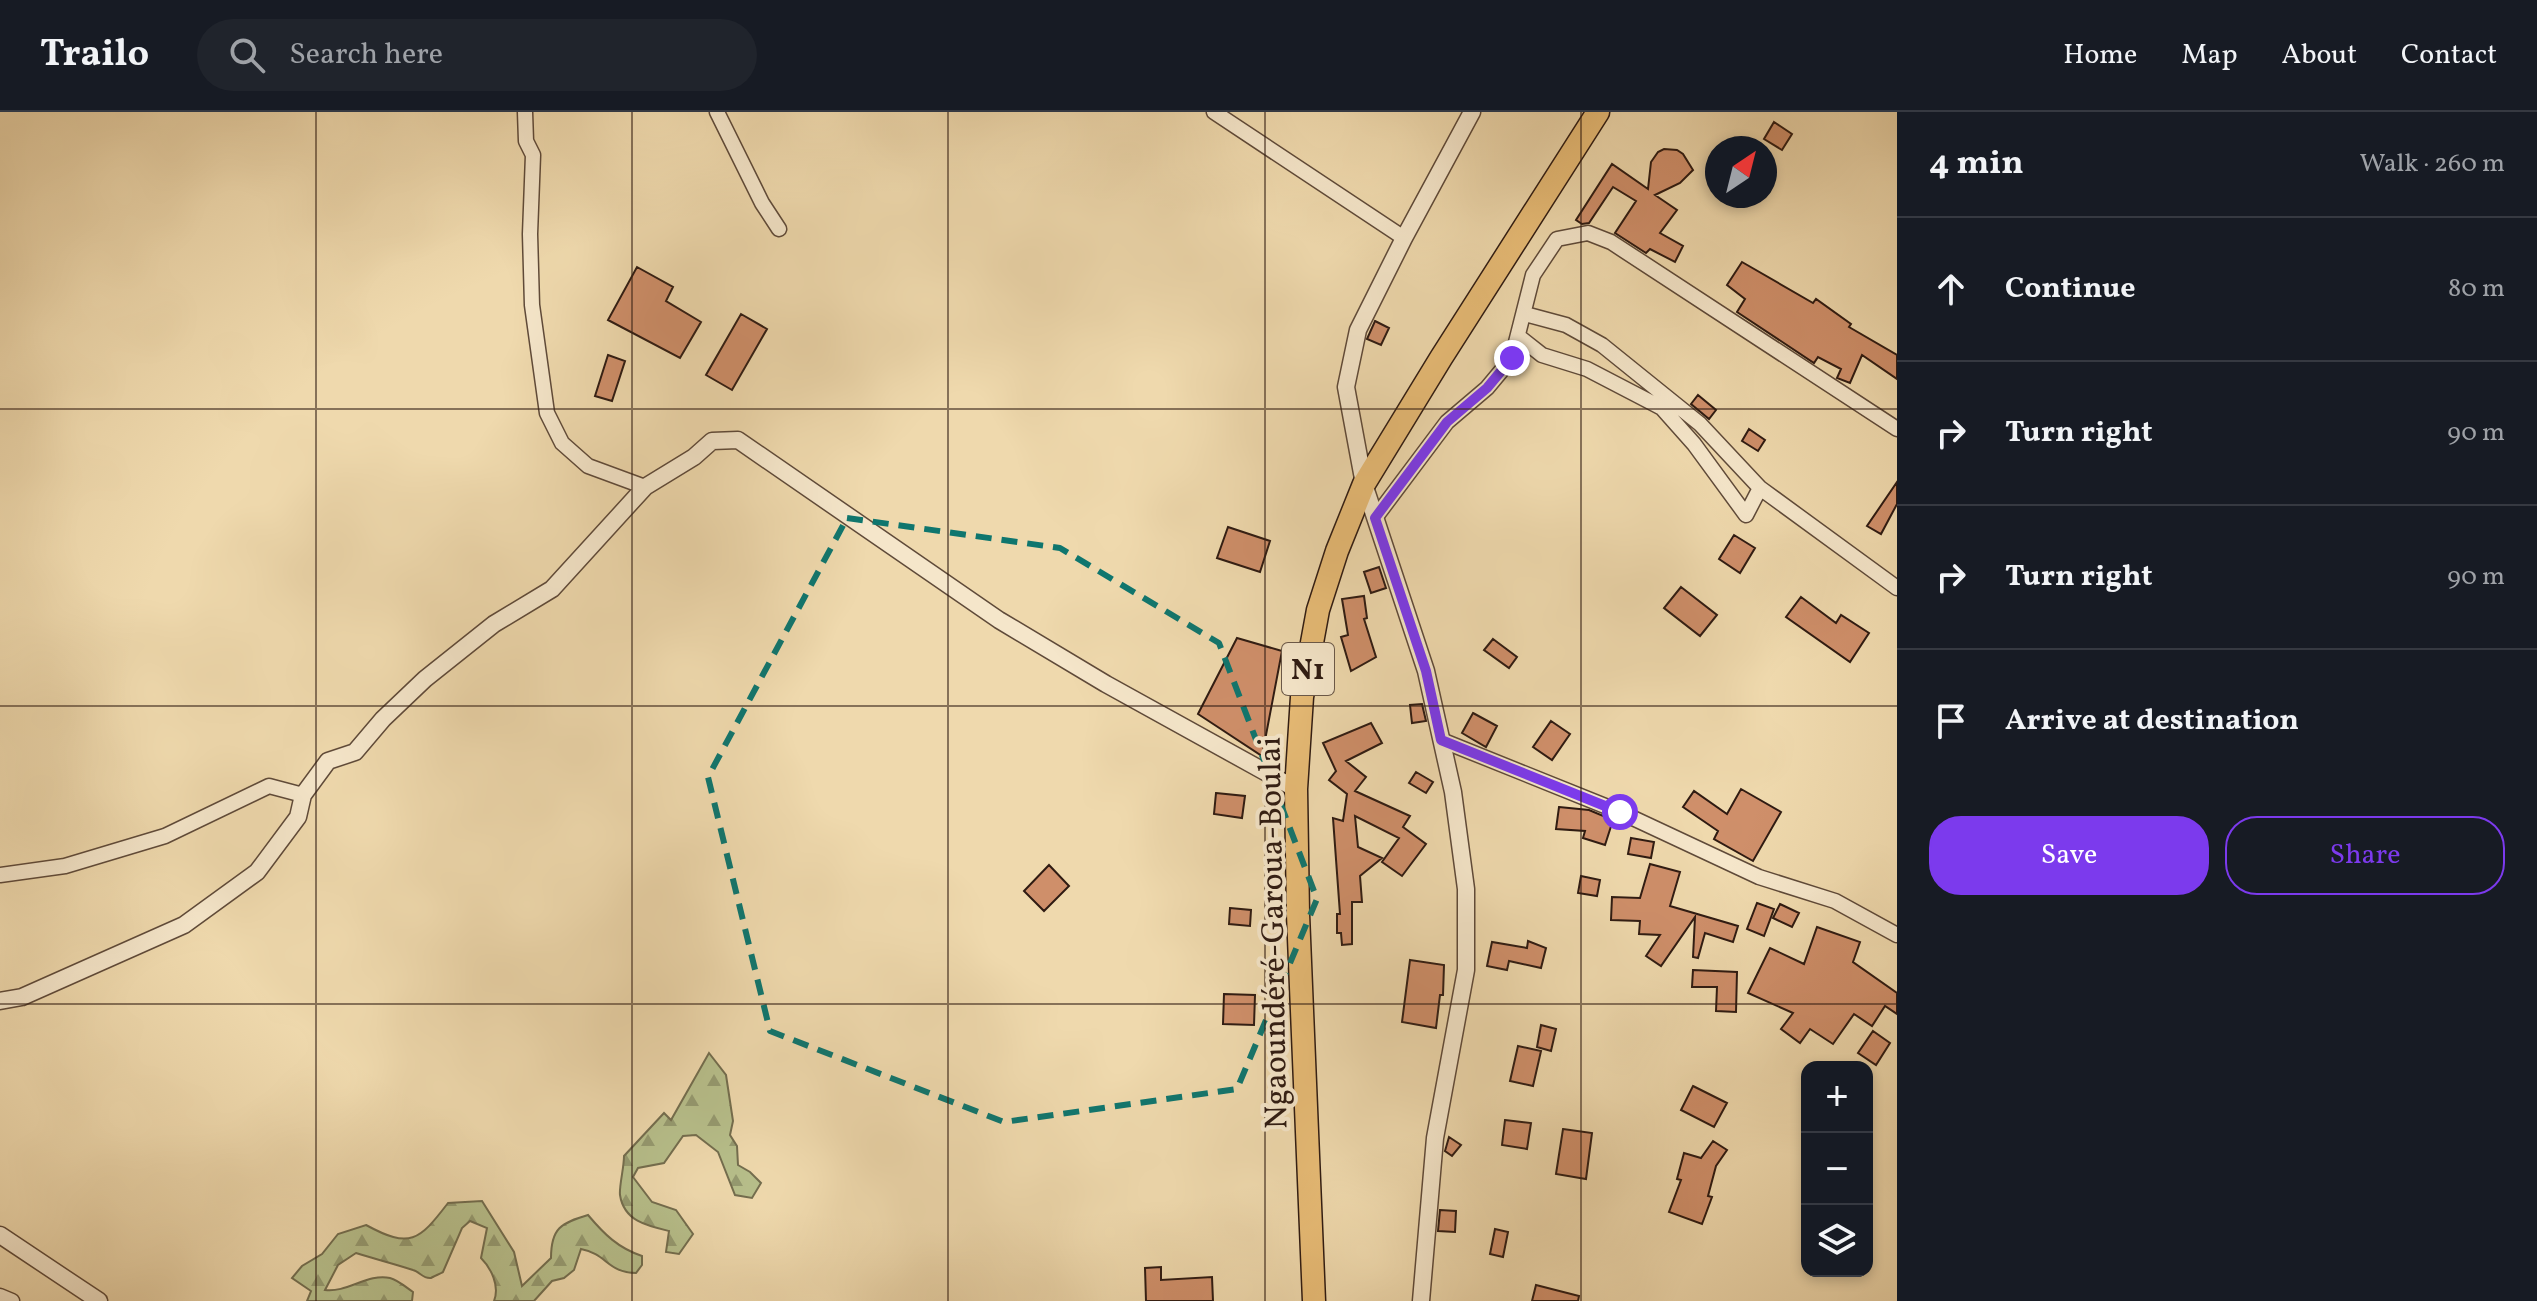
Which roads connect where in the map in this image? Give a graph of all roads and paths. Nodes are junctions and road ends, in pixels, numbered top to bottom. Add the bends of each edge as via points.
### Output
1 (525, 112) edge
2 (717, 112) edge
3 (1214, 112) edge
4 (1472, 112) edge
5 (1598, 112) edge
6 (779, 229) dead end
7 (1404, 238) junction
8 (1525, 314) junction
9 (1518, 336) junction
10 (1897, 429) edge
11 (1364, 484) junction
12 (645, 487) junction
13 (1760, 488) junction
14 (1375, 518) junction
15 (1897, 588) edge
16 (1441, 740) junction
17 (1296, 789) junction
18 (303, 795) junction
19 (0, 875) edge
20 (1897, 935) edge
21 (0, 1001) edge
22 (0, 1235) edge
23 (0, 1296) edge
24 (12, 1301) edge
25 (99, 1301) edge
26 (1314, 1301) edge
27 (1421, 1301) edge

1 - 12 street via 526,141 533,155 532,305 547,413 562,443 588,466
2 - 6 street
3 - 7 street
4 - 7 street
5 - 11 highway, Ngaoundéré-Garoua-Boulai / N1
7 - 11 street via 1358,330 1346,387
8 - 9 street
8 - 10 street via 1533,275 1557,239 1588,233 1611,242
8 - 13 street via 1566,325 1602,345 1700,424
9 - 13 street via 1542,355 1587,369 1662,408 1746,515
9 - 14 street via 1512,358 1447,422
11 - 14 street
11 - 17 highway, Ngaoundéré-Garoua-Boulai / N1 via 1318,610 1302,697
12 - 17 street via 712,441 738,440 999,620
12 - 18 street via 552,589 494,624 425,679 355,752 328,761
13 - 15 street
14 - 16 street via 1426,671
16 - 20 street via 1620,812 1759,877 1835,901
16 - 27 street via 1466,889 1466,970 1435,1138
17 - 26 highway, Ngaoundéré-Garoua-Boulai / N1
18 - 19 street via 269,786 165,836 65,866
18 - 21 street via 298,817 257,872 184,925 22,997
22 - 25 street
23 - 24 street

